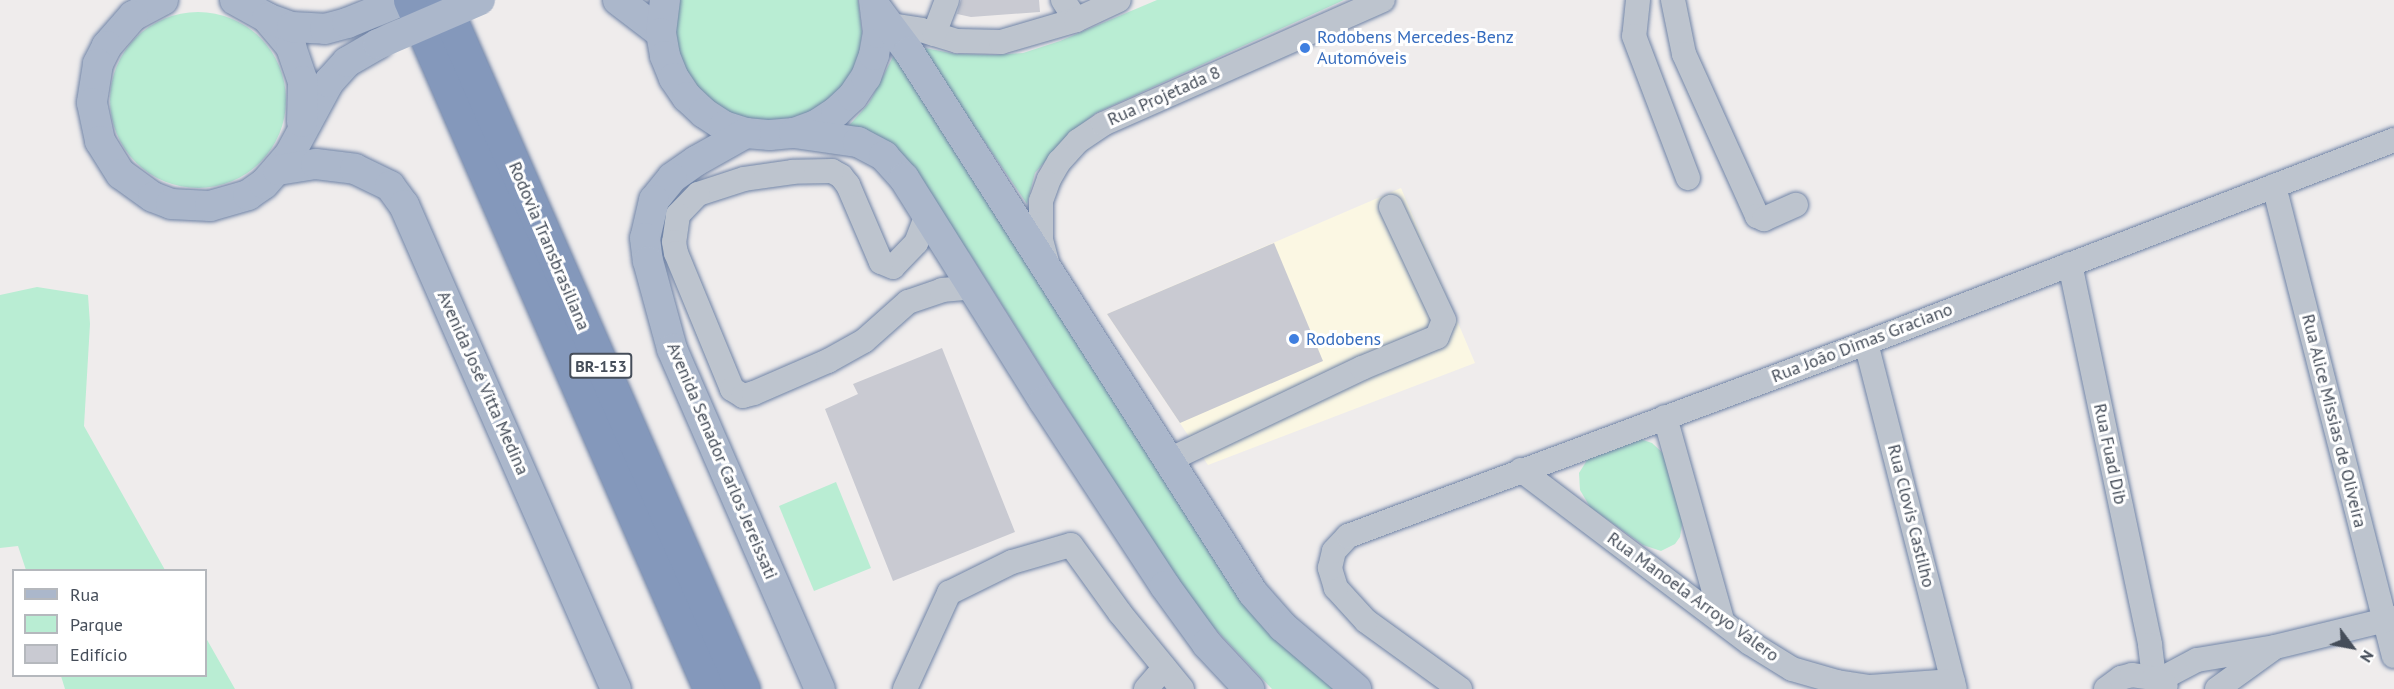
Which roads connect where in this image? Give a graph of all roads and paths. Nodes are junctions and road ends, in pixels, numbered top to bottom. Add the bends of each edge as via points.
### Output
1 (163, 0) edge
2 (235, 0) edge
3 (404, 0) edge
4 (410, 0) edge
5 (442, 0) edge
6 (480, 0) edge
7 (618, 0) edge
8 (665, 0) edge
9 (947, 0) edge
10 (1119, 0) edge
11 (1383, 0) edge
12 (1638, 0) edge
13 (1673, 0) edge
14 (1070, 10) edge
15 (880, 12) edge
16 (267, 18) junction
17 (661, 33) junction
18 (934, 34) junction
19 (746, 133) junction
20 (794, 133) junction
21 (298, 136) junction
22 (2394, 140) edge
23 (278, 170) junction
24 (1688, 178) dead end
25 (2274, 186) junction
26 (1796, 205) dead end
27 (1391, 207) dead end
28 (928, 212) junction
29 (2070, 264) junction
30 (1049, 270) junction
31 (975, 287) junction
32 (1866, 343) junction
33 (1665, 417) junction
34 (1167, 461) junction
35 (1521, 470) junction
36 (2389, 619) edge
37 (1722, 620) junction
38 (2275, 647) junction
39 (2394, 656) edge
40 (1164, 668) junction
41 (2133, 683) edge
42 (1954, 685) edge
43 (616, 689) edge
44 (710, 689) edge
45 (743, 689) edge
46 (820, 689) edge
47 (905, 689) edge
48 (1146, 689) edge
49 (1182, 689) edge
50 (1249, 689) edge
51 (1356, 689) edge
52 (1460, 689) edge
53 (2217, 689) edge

1 - 23 main road via 126,23 98,64 94,122 109,158 121,174 153,197 190,207 210,206 248,195
2 - 16 main road
3 - 16 main road via 325,30 292,27
4 - 44 highway, Rodovia Transbrasiliana / BR-153
5 - 45 highway, Rodovia Transbrasiliana / BR-153
6 - 21 main road, bridge via 378,44 347,62 329,82
7 - 17 main road
8 - 17 main road
9 - 18 street
10 - 14 street
11 - 30 street, Rua Projetada 8 via 1102,124 1078,141 1059,162 1041,201 1041,240
12 - 24 street via 1634,36
13 - 26 street via 1684,54 1756,216 1764,219
14 - 18 street via 1001,42 957,41
15 - 18 street
15 - 20 main road via 874,55 853,96 826,119
15 - 30 main road
16 - 21 main road via 291,46 303,81 305,100
17 - 19 main road via 665,56 687,97 724,126
19 - 20 main road
19 - 46 main road, Avenida Senador Carlos Jereissati via 672,178 654,200 645,238 648,261 672,349
20 - 28 main road via 858,142 884,156
21 - 23 main road
22 - 25 street, Rua João Dimas Graciano
23 - 43 main road, Avenida José Vitta Medina via 316,164 355,169 390,186 404,205
25 - 29 street, Rua João Dimas Graciano
25 - 36 street, Rua Alice Missias de Oliveira
27 - 34 street via 1444,320 1437,337 1362,368
28 - 31 main road
28 - 31 street via 916,243 893,267 880,262 848,185 832,171 793,171 744,179 698,194 678,215 674,242 732,389 743,396 754,393 828,362 864,341 908,302 942,290
29 - 32 street, Rua João Dimas Graciano
29 - 41 street, Rua Fuad Dib via 2150,645
30 - 34 main road
31 - 50 main road via 1165,586 1207,644
32 - 33 street, Rua João Dimas Graciano
32 - 42 street, Rua Clovis Castilho
33 - 35 street, Rua João Dimas Graciano
33 - 37 street
34 - 51 main road via 1253,593 1283,627
35 - 37 street, Rua Manoela Arroyo Valero
35 - 52 street, Rua João Dimas Graciano via 1348,536 1334,551 1330,568 1336,588 1350,604 1366,621
36 - 38 street
36 - 39 street, Rua Alice Missias de Oliveira
37 - 42 street, Rua Manoela Arroyo Valero via 1792,669 1837,682 1870,687
38 - 41 street via 2197,660
38 - 53 street
40 - 47 street via 1071,545 1012,562 949,593
40 - 48 street
40 - 49 street

